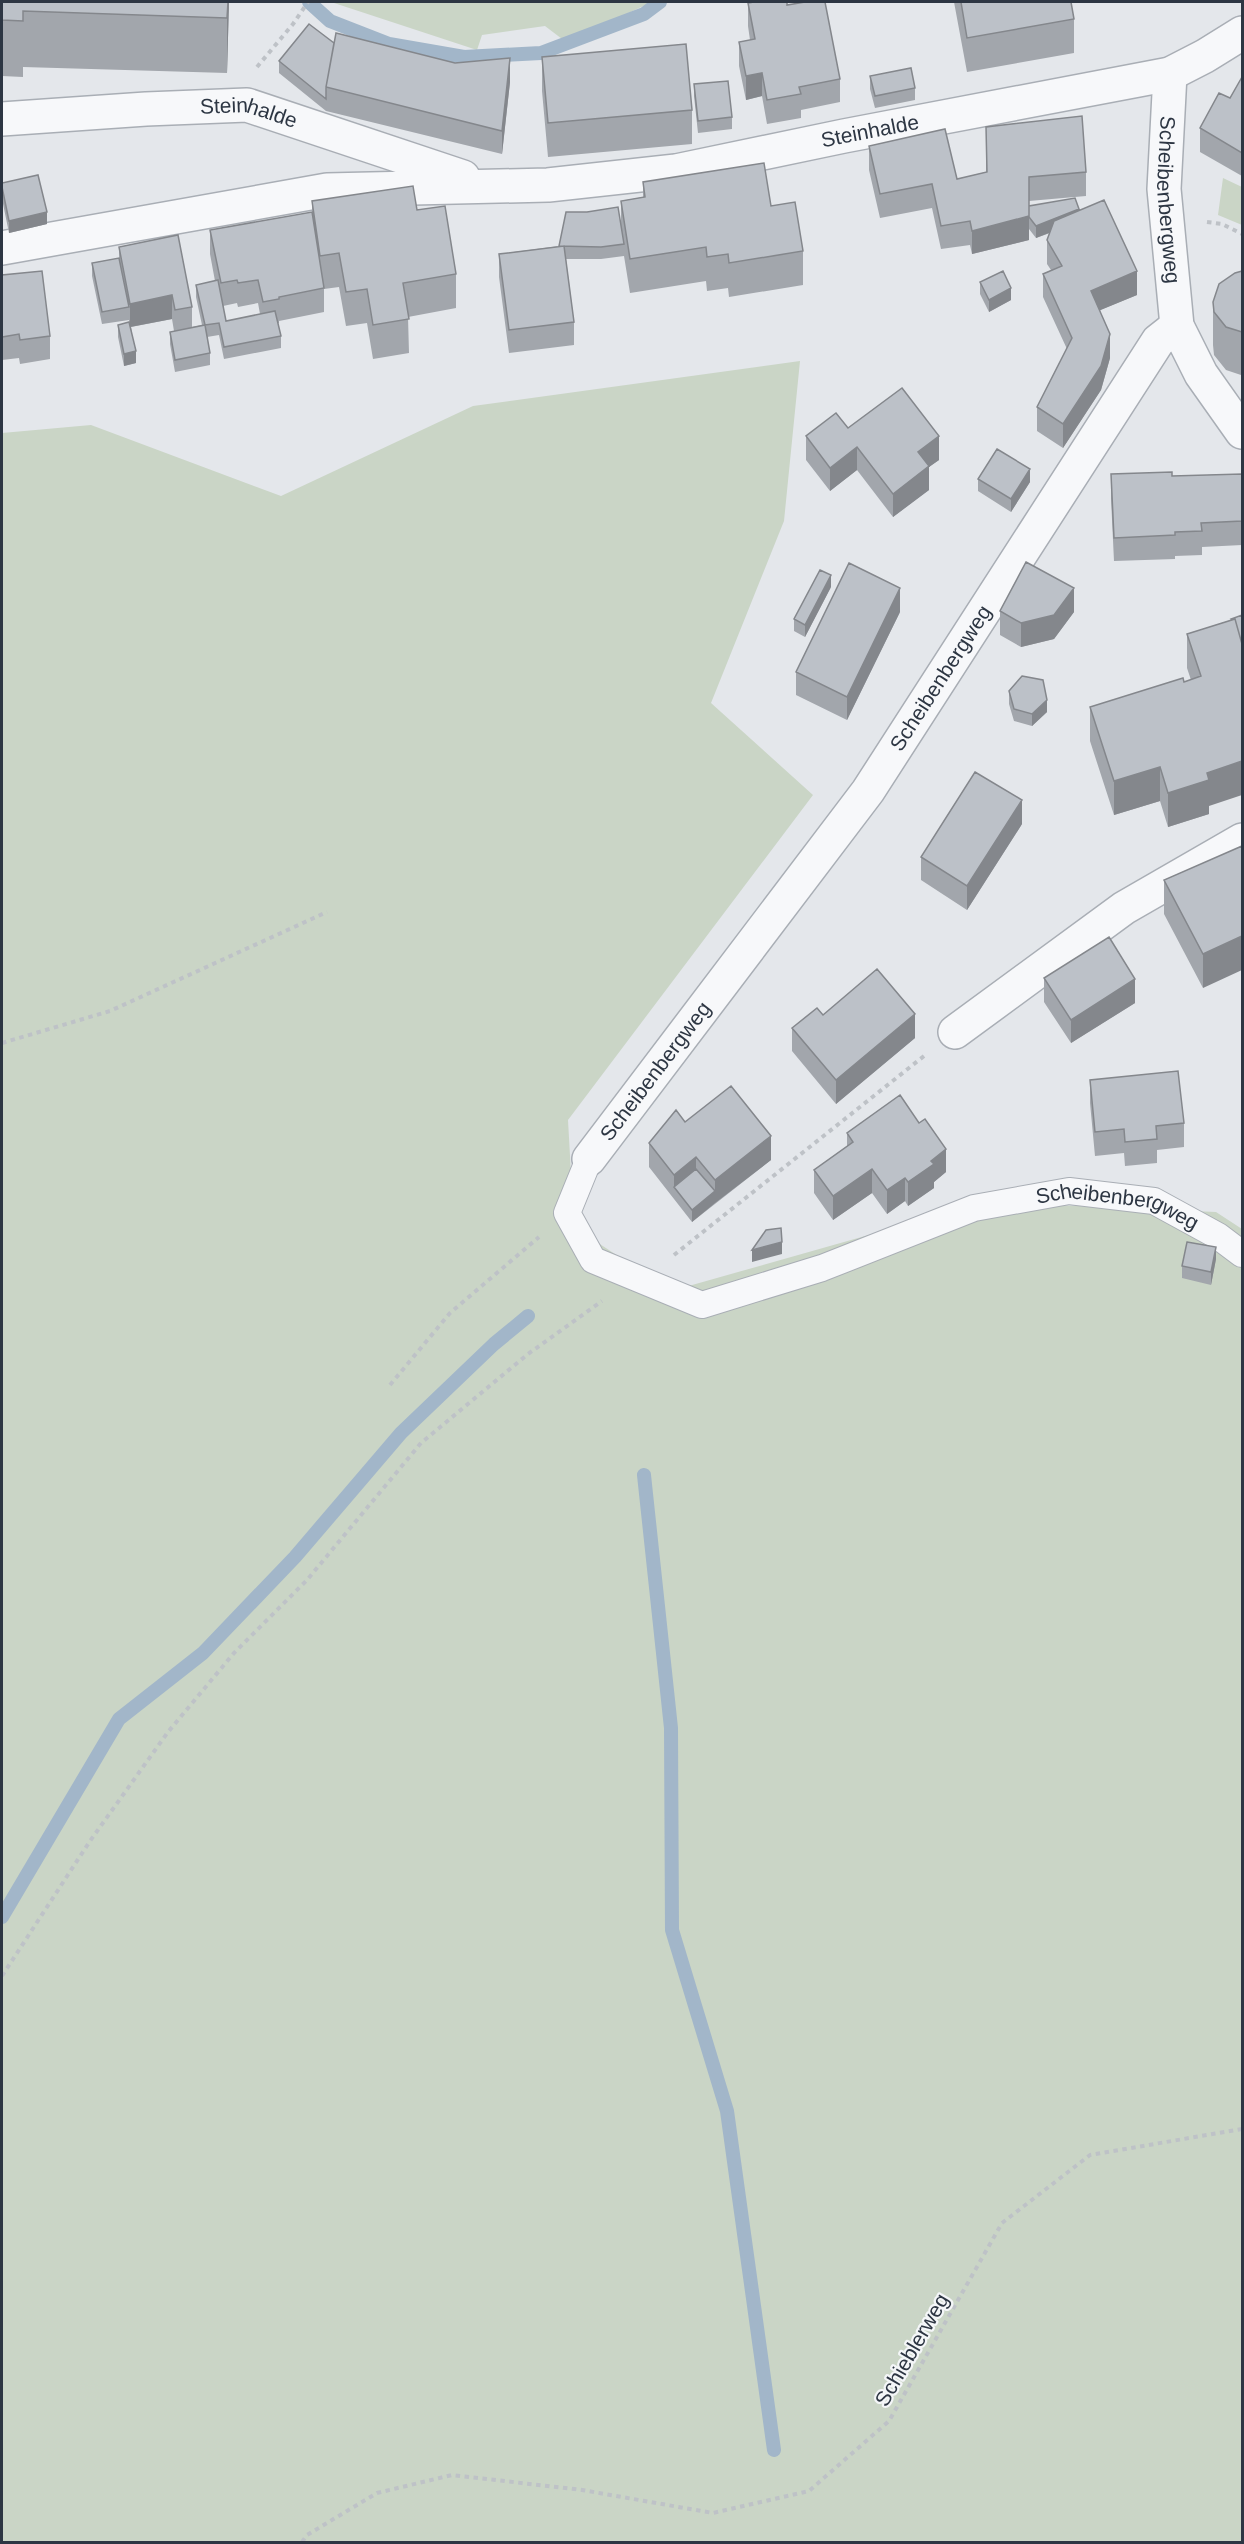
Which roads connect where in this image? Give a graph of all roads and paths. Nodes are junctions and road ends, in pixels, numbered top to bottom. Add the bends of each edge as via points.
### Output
1 (308, 2) edge
2 (1242, 33) edge
3 (1170, 74) junction
4 (247, 105) junction
5 (2, 119) edge
6 (484, 184) junction
7 (2, 248) edge
8 (1177, 326) junction
9 (1242, 432) edge
10 (1242, 840) edge
11 (327, 912) dead end
12 (955, 1032) joint
13 (2, 1043) edge
14 (589, 1159) joint
15 (567, 1213) junction
16 (1242, 1254) edge
17 (637, 1276) junction
18 (390, 1386) dead end
19 (2, 1976) edge
20 (1242, 2129) edge
21 (302, 2542) edge

1 - 4 path via 258,63
2 - 3 street, Steinhalde
3 - 6 street, Steinhalde via 676,171 548,184
3 - 8 street, Scheibenbergweg via 1164,189
4 - 5 street, Steinhalde
4 - 6 street, Steinhalde
6 - 7 street, Steinhalde via 327,190
8 - 9 street, Scheibenbergweg via 1201,374
8 - 14 street, Scheibenbergweg via 1158,340 868,791
10 - 12 street via 1124,908
11 - 13 path via 110,1011
12 - 17 path via 676,1254
14 - 15 lane, Scheibenbergweg
15 - 17 lane, Scheibenbergweg via 593,1260
15 - 18 path via 450,1313
16 - 17 lane, Scheibenbergweg via 1218,1236 1154,1201 1069,1191 974,1208 822,1268 702,1305
17 - 19 path via 528,1354 421,1443 307,1580 234,1653 168,1732 90,1841
20 - 21 path, Schieblerweg via 1090,2155 1002,2223 889,2421 809,2491 713,2513 582,2490 452,2475 377,2493 307,2535

